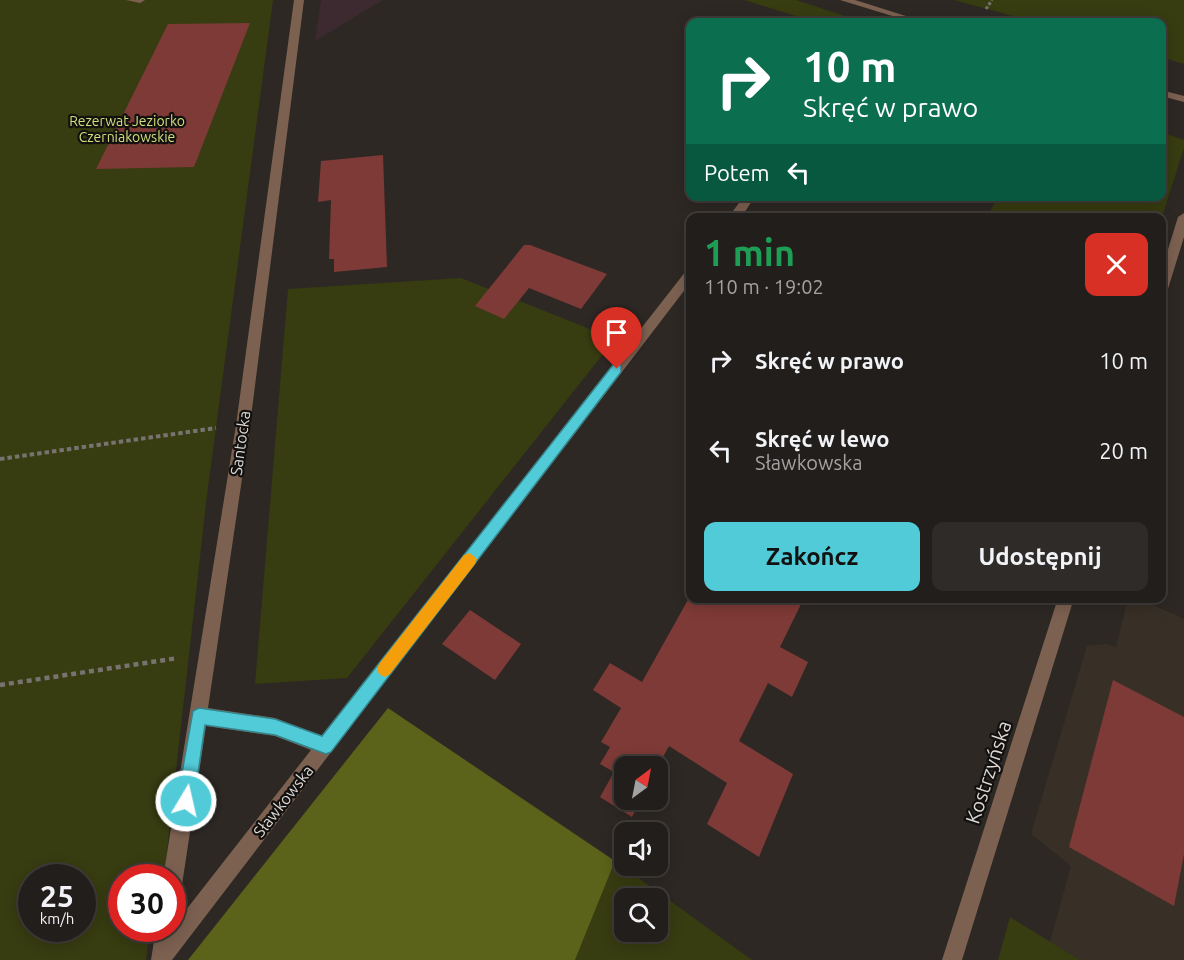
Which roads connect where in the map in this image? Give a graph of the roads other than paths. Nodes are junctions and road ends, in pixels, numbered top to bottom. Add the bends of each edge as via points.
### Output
1 (131, 0) edge
2 (140, 0) edge
3 (299, 0) edge
4 (845, 0) edge
5 (888, 18) edge
6 (1166, 94) edge
7 (1184, 99) edge
8 (1184, 217) edge
9 (1166, 276) edge
10 (686, 279) edge
11 (1064, 603) edge
12 (199, 716) junction
13 (326, 746) junction
14 (175, 864) edge
15 (163, 942) edge
16 (160, 959) edge
17 (952, 960) edge

1 - 2 street
3 - 12 street, Santocka via 243,424
4 - 5 street
6 - 7 street
8 - 9 street
10 - 13 street, Sławkowska
11 - 17 street, Kostrzyńska
12 - 13 street via 275,727
12 - 14 street, Santocka
13 - 16 street, Sławkowska
15 - 16 street

